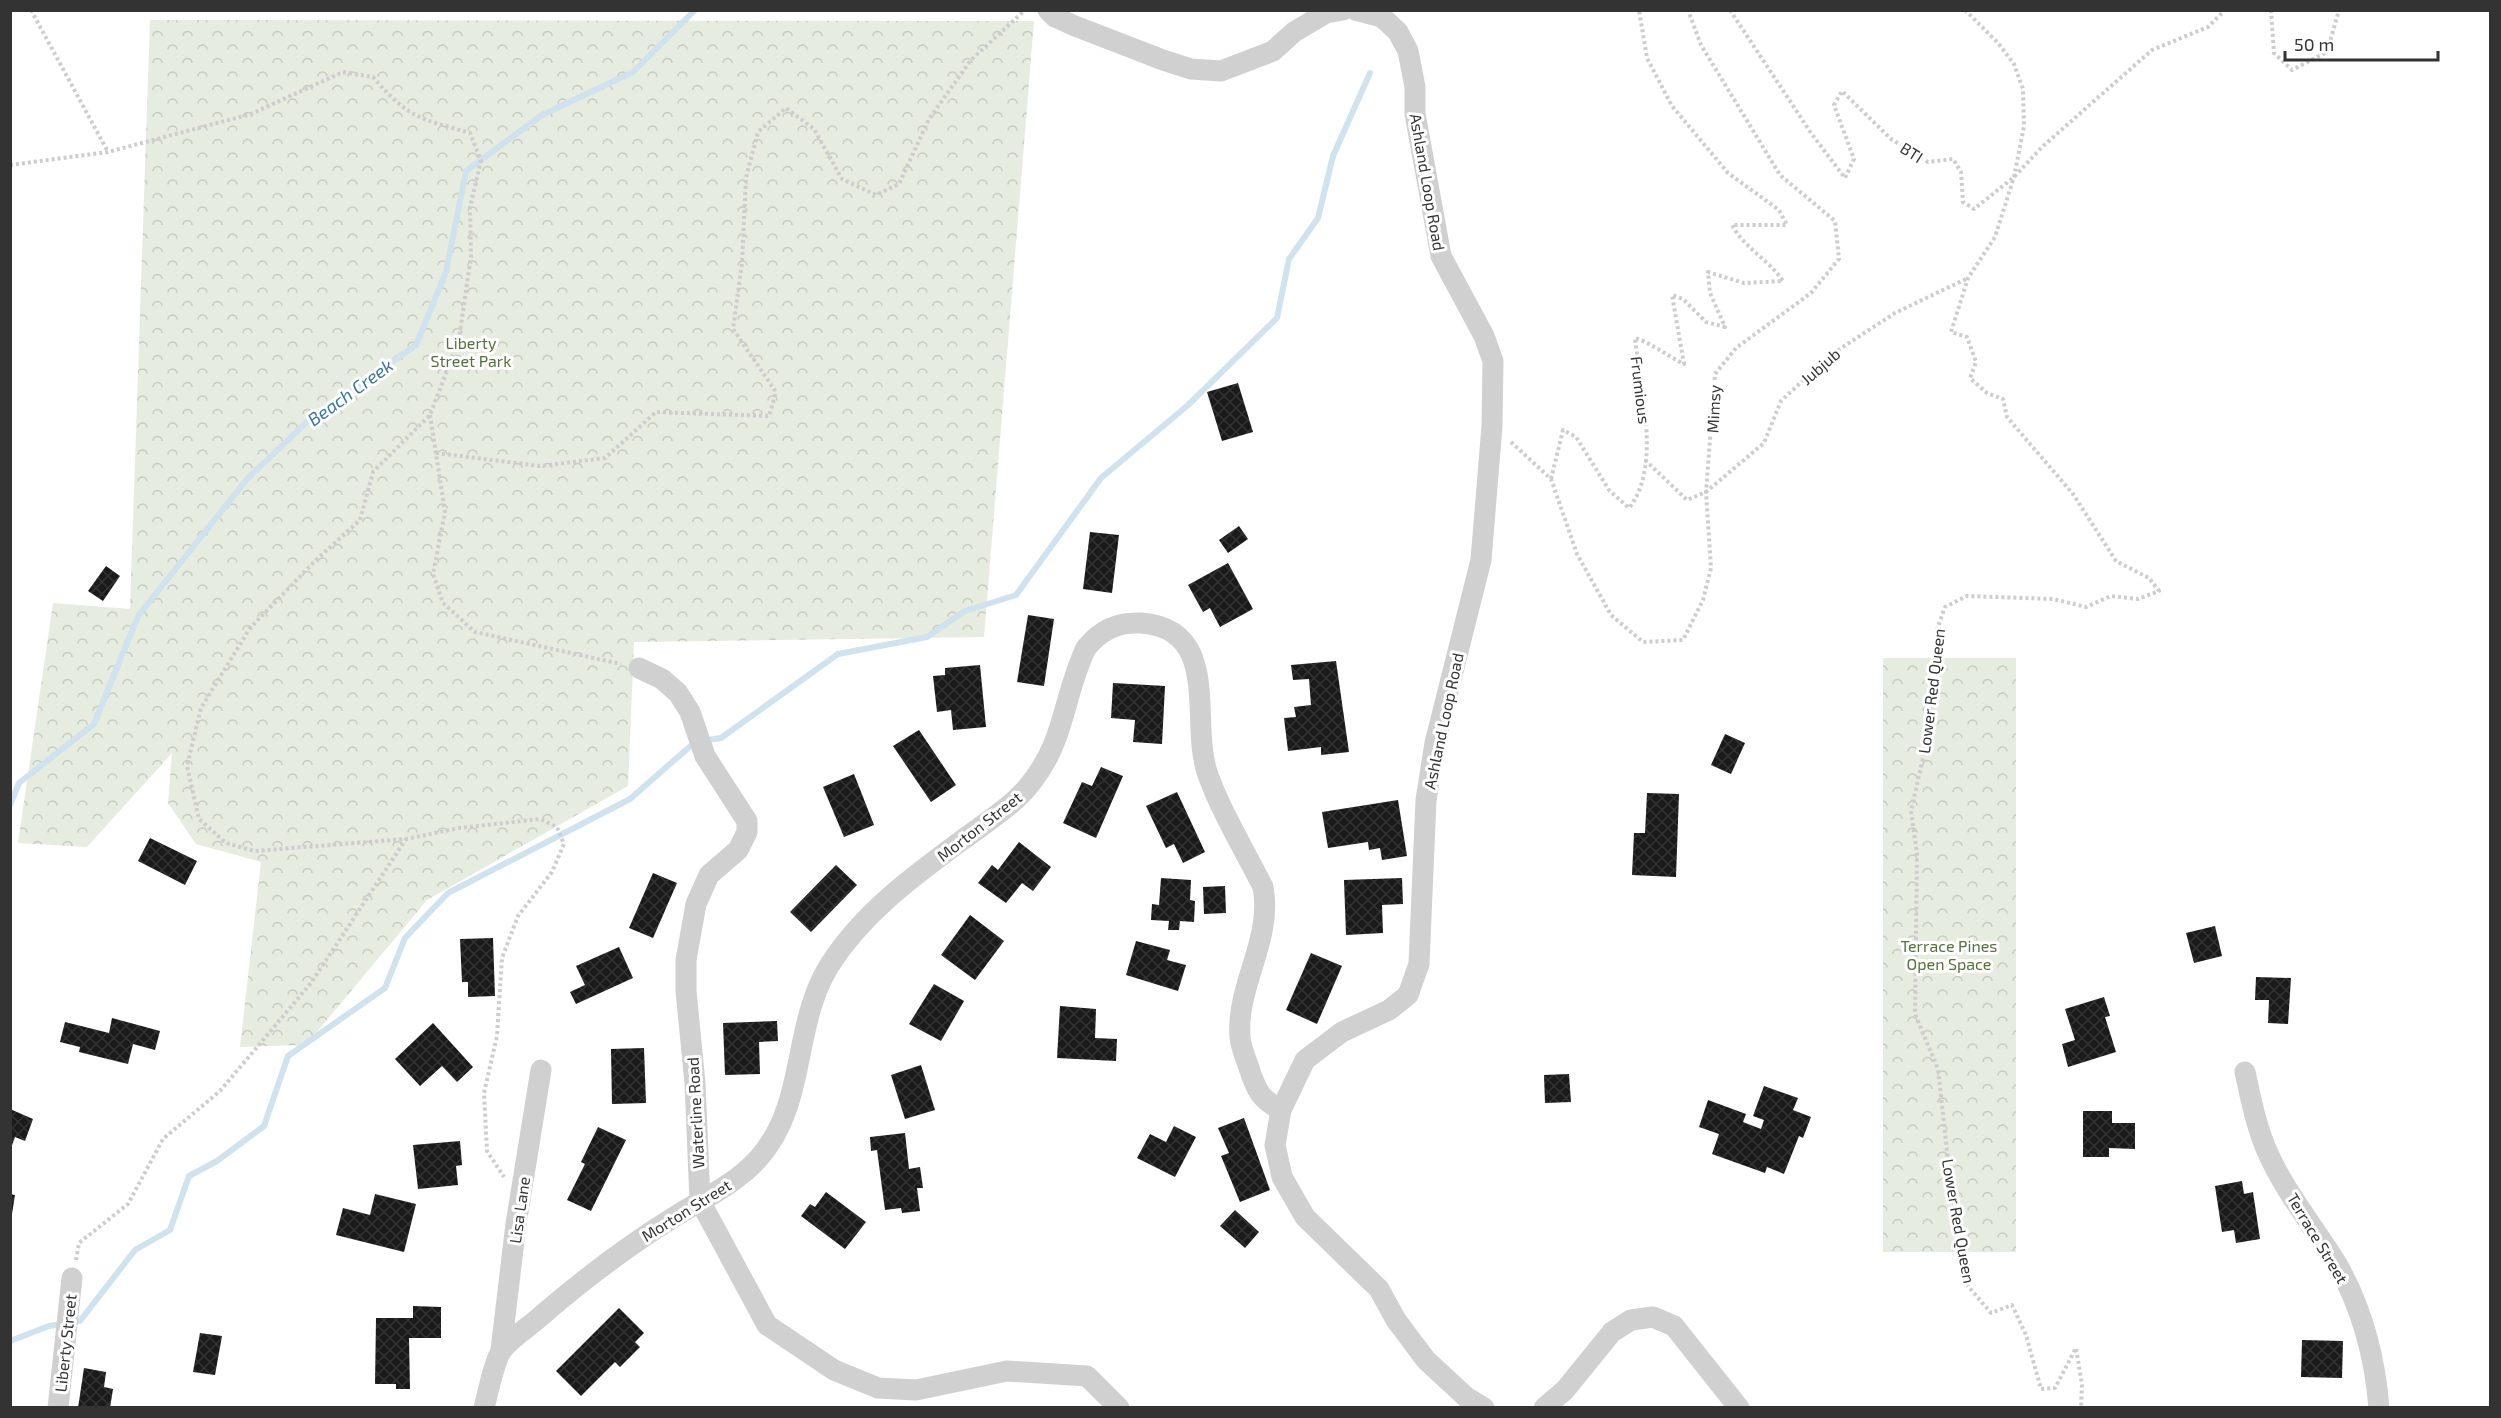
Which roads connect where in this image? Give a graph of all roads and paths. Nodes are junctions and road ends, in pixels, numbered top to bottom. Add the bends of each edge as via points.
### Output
1 (31, 10) edge
2 (1025, 10) edge
3 (1048, 10) edge
4 (1342, 10) edge
5 (1355, 10) edge
6 (1639, 10) edge
7 (1689, 10) edge
8 (1730, 10) edge
9 (1965, 10) edge
10 (2225, 10) edge
11 (2271, 10) edge
12 (2339, 10) edge
13 (108, 152) junction
14 (10, 165) edge
15 (2014, 177) junction
16 (1968, 278) junction
17 (430, 415) junction
18 (1492, 426) junction
19 (436, 453) junction
20 (1645, 460) junction
21 (1551, 479) junction
22 (1706, 492) junction
23 (639, 668) joint
24 (406, 839) junction
25 (541, 1070) dead end
26 (2245, 1072) dead end
27 (1281, 1110) junction
28 (505, 1179) dead end
29 (700, 1201) junction
30 (72, 1278) joint
31 (501, 1350) junction
32 (58, 1407) edge
33 (484, 1407) edge
34 (1119, 1407) edge
35 (1484, 1407) edge
36 (1544, 1407) edge
37 (1739, 1407) edge
38 (2081, 1407) edge
39 (2379, 1407) edge

1 - 13 path
2 - 19 path via 971,60 929,119 899,184 876,195 842,179 814,129 786,108 758,132 746,178 742,263 733,329 776,392 769,416 656,412 605,458 540,466
3 - 4 street via 1091,33 1163,60 1191,69 1221,72 1273,51 1294,32 1326,13
5 - 18 street, Ashland Loop Road via 1382,17 1398,32 1408,51 1415,114 1441,256 1484,336 1493,361
6 - 20 path, Frumious via 1647,58 1672,106 1728,173 1779,210 1787,225 1732,225 1739,239 1772,266 1783,281 1744,283 1708,272 1710,293 1725,327 1706,322 1683,299 1672,295 1684,364 1635,338 1648,443
7 - 22 path, Mimsy via 1701,45 1780,175 1835,221 1839,259 1811,293 1736,348 1714,374
8 - 15 path, BTI via 1845,178 1854,159 1834,105 1842,91 1891,139 1928,162 1953,159 1961,172 1964,202 1974,209
9 - 15 path, Lower Red Queen via 2014,64 2023,88 2024,126
10 - 15 path, BTI via 2208,27 2152,50 2042,147
11 - 12 path via 2274,53 2292,70 2327,52
13 - 14 path
13 - 17 path via 251,114 343,72 373,77 396,104 417,118 470,133 481,161 470,207 471,256 459,339
15 - 16 path, Lower Red Queen via 1995,237
16 - 22 path, Jubjub via 1895,313 1830,356 1781,401 1764,443
16 - 38 path, Lower Red Queen via 1951,332 1967,337 1976,362 1970,378 1987,393 2003,399 2007,417 2073,494 2116,561 2149,578 2159,591 2138,599 2111,596 2086,607 2053,599 1968,596 1945,607 1936,632 1928,736 1911,811 1917,854 1916,1014 1938,1070 1952,1196 1966,1242 1968,1286 1990,1313 2012,1305 2026,1335 2041,1389 2055,1388 2076,1348
17 - 19 path
17 - 24 path via 373,472 360,520 250,628 201,708 187,766 199,819 226,843 254,851
18 - 21 path
18 - 27 street, Ashland Loop Road via 1481,560 1435,743 1426,800 1419,964 1408,995 1389,1010 1342,1032 1305,1060
19 - 23 path via 445,513 433,574 443,603 475,632
20 - 21 path, Frumious via 1638,497 1629,508 1609,490 1576,437 1563,430
20 - 22 path via 1687,500
21 - 22 path, Mimsy via 1577,554 1611,615 1643,642 1683,640 1703,600 1710,568
23 - 29 street, Waterline Road via 662,679 678,693 690,712 705,756 747,822 747,832 738,850 710,875 701,894 686,960
24 - 28 path via 459,828 540,819 556,827 564,844 552,872 518,916 502,958 497,1036 484,1093 487,1151
24 - 30 path via 311,983 220,1091 163,1139 128,1204 79,1243
25 - 31 street, Lisa Lane
26 - 39 street, Terrace Street via 2267,1151 2359,1309 2377,1373
27 - 29 street, Morton Street via 1266,1103 1257,1092 1240,1040 1244,998 1260,946 1266,904 1263,887 1208,774 1201,750 1196,662 1185,643 1167,630 1130,623 1111,626 1086,648 1052,755 1030,785 861,921 816,992 790,1101 772,1144 734,1181
27 - 35 street, Ashland Loop Road via 1276,1130 1277,1160 1282,1177 1305,1217 1379,1289 1426,1360 1466,1397
29 - 31 street, Morton Street via 633,1243
29 - 34 street, Waterline Road via 767,1325 834,1370 878,1388 916,1390 1007,1371 1087,1376
30 - 32 street, Liberty Street
31 - 33 street
36 - 37 street via 1565,1390 1612,1332 1631,1320 1653,1317 1674,1326

